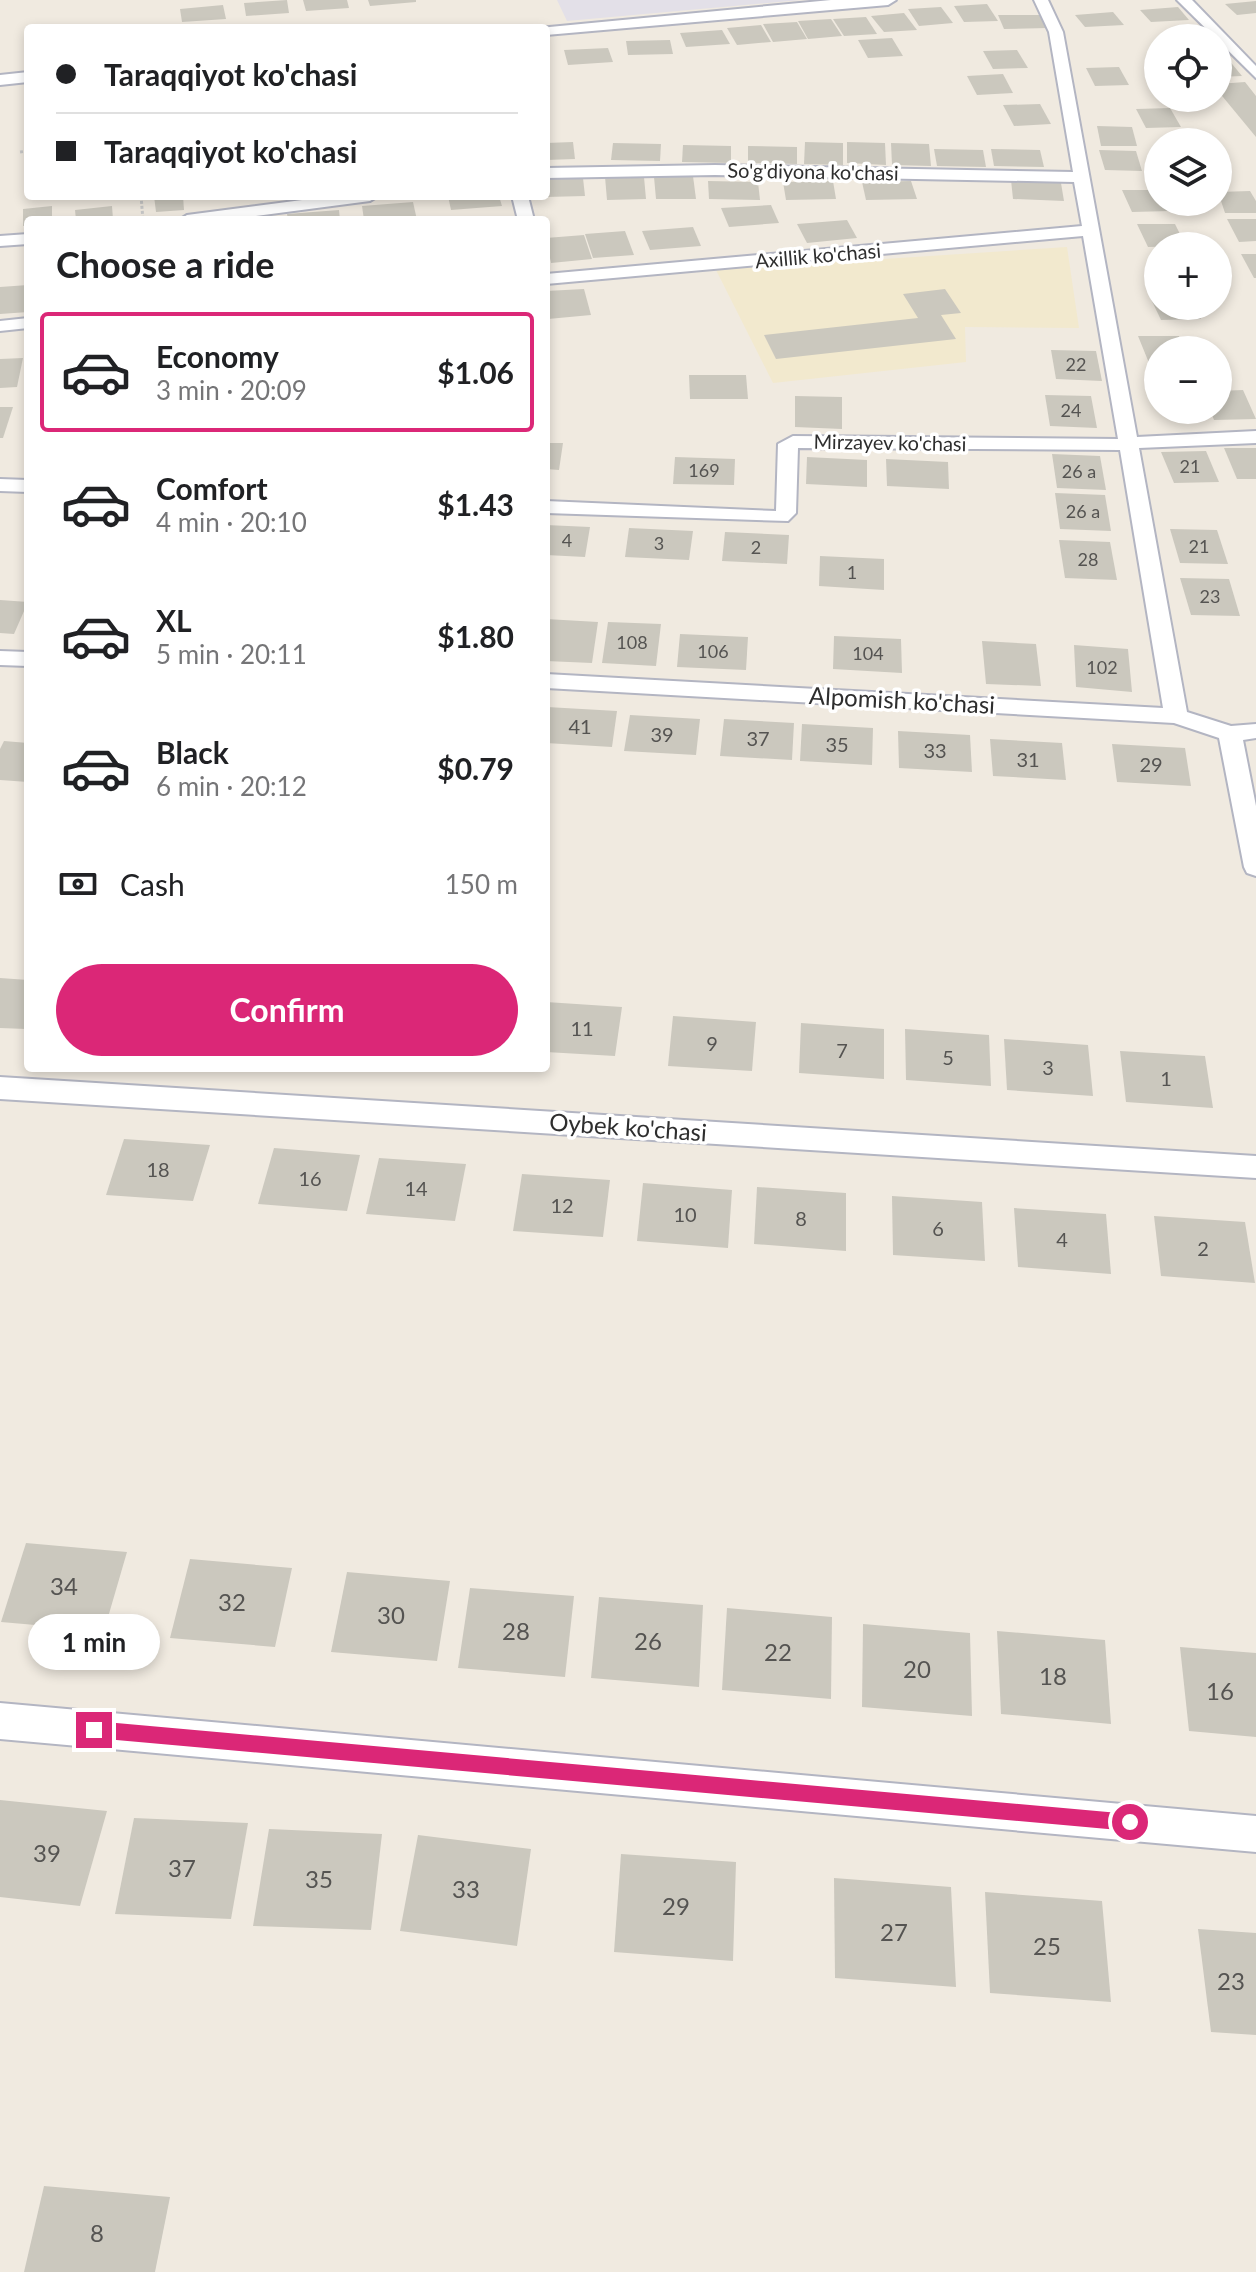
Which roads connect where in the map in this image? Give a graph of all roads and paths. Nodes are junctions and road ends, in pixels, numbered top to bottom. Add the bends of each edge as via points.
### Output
1 (888, 0) edge
2 (1041, 0) edge
3 (1184, 0) edge
4 (550, 30) edge
5 (1256, 74) edge
6 (24, 77) edge
7 (0, 80) edge
8 (20, 152) dead end
9 (24, 152) edge
10 (550, 173) edge
11 (1080, 177) junction
12 (340, 200) edge
13 (218, 216) edge
14 (1089, 230) junction
15 (24, 239) edge
16 (0, 241) edge
17 (550, 279) edge
18 (24, 323) edge
19 (0, 326) edge
20 (1256, 437) edge
21 (1128, 443) junction
22 (0, 485) edge
23 (24, 486) edge
24 (550, 507) edge
25 (0, 658) edge
26 (24, 659) edge
27 (550, 681) edge
28 (1176, 716) junction
29 (1256, 731) edge
30 (1230, 734) junction
31 (1256, 867) edge
32 (0, 1088) edge
33 (1256, 1167) edge
34 (0, 1721) edge
35 (1256, 1834) edge

1 - 4 street
2 - 11 street via 1056,32
3 - 5 street
6 - 7 street
8 - 9 path
10 - 11 street, So'g'diyona ko'chasi via 715,170
11 - 14 street
12 - 13 street
14 - 17 street, Axillik ko'chasi
14 - 21 street
15 - 16 street
18 - 19 street
20 - 21 street, Mirzayev ko'chasi
21 - 24 street, Mirzayev ko'chasi via 1104,447 793,442 788,444 786,513 781,517
21 - 28 street
22 - 23 street
25 - 26 street
27 - 28 street, Alpomish ko'chasi
28 - 30 street, Alpomish ko'chasi
29 - 30 street, Alpomish ko'chasi
30 - 31 street
32 - 33 street, Oybek ko'chasi
34 - 35 street

